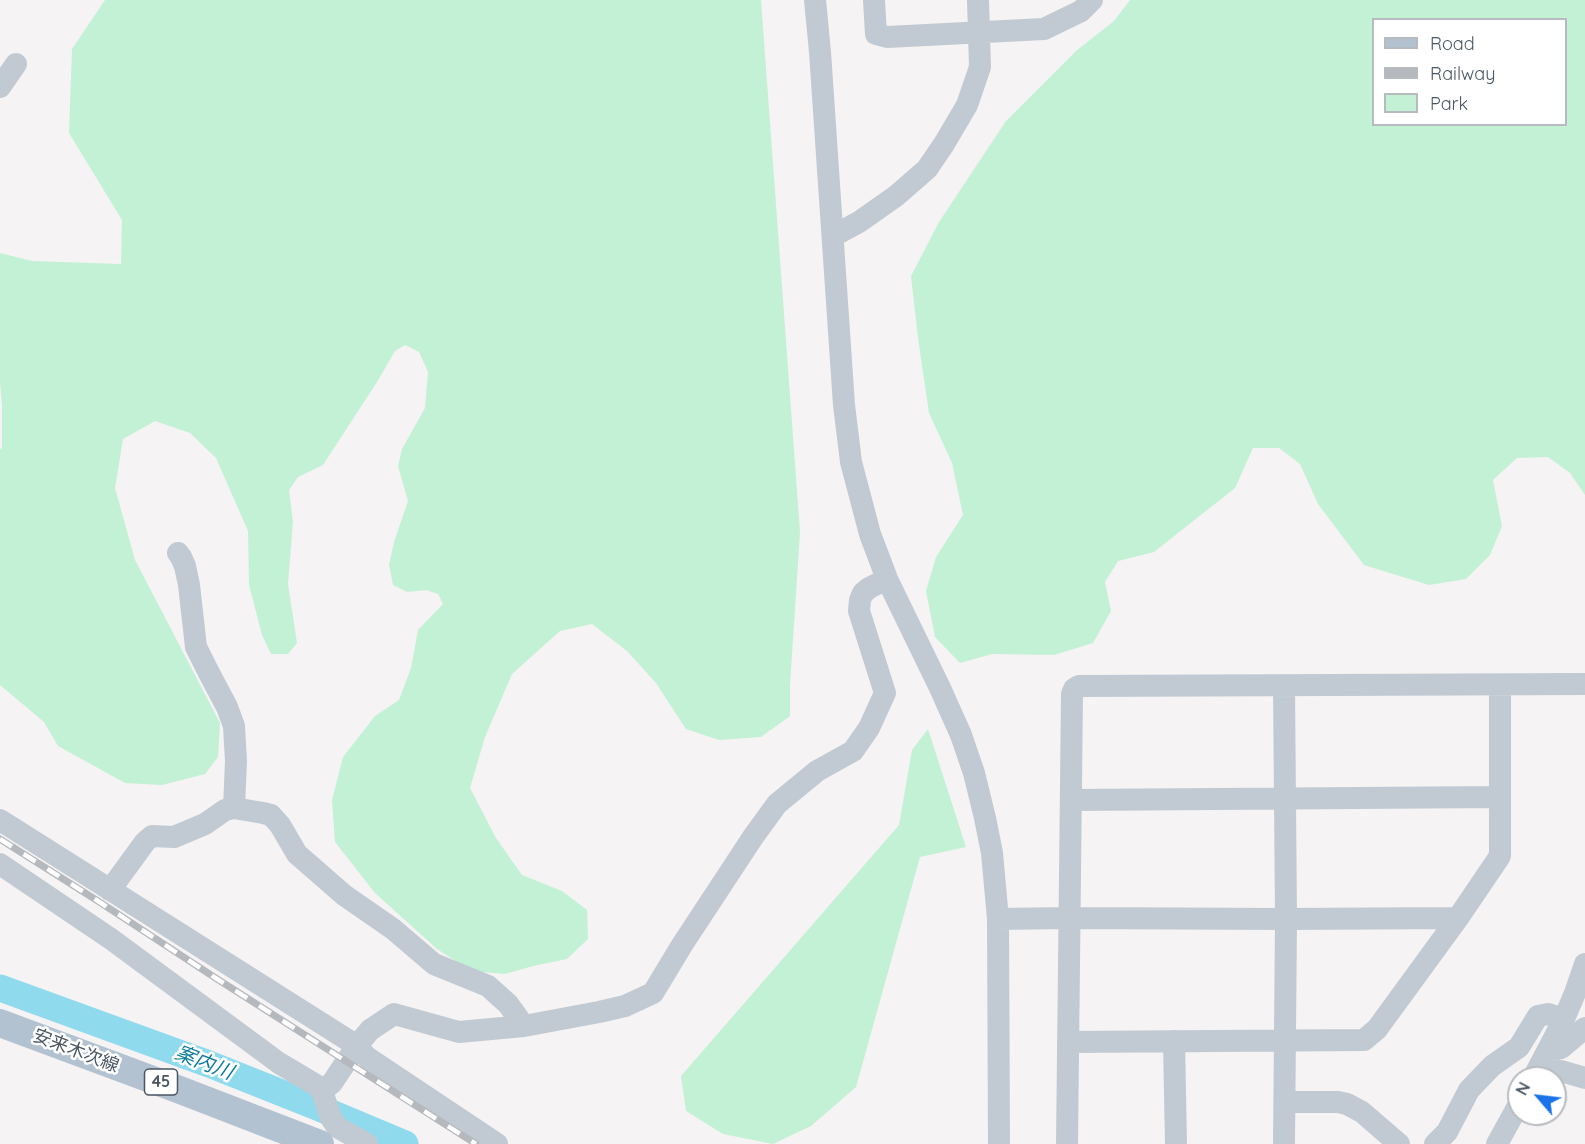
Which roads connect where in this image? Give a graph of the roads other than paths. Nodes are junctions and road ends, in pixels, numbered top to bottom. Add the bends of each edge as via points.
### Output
1 (815, 0) edge
2 (874, 0) edge
3 (978, 0) edge
4 (1092, 0) edge
5 (980, 33) junction
6 (16, 64) dead end
7 (0, 87) edge
8 (832, 236) junction
9 (178, 553) dead end
10 (887, 579) junction
11 (1585, 684) edge
12 (1500, 685) junction
13 (1284, 686) junction
14 (1500, 797) junction
15 (1285, 799) junction
16 (1071, 800) junction
17 (234, 808) junction
18 (0, 820) edge
19 (0, 864) edge
20 (110, 890) junction
21 (1069, 918) junction
22 (1458, 918) junction
23 (998, 919) junction
24 (1286, 919) junction
25 (1585, 964) edge
26 (1564, 1019) junction
27 (0, 1023) edge
28 (524, 1026) junction
29 (1585, 1028) edge
30 (1174, 1041) junction
31 (1285, 1041) junction
32 (1068, 1042) junction
33 (356, 1047) junction
34 (1549, 1048) junction
35 (1539, 1066) edge
36 (1567, 1073) edge
37 (1585, 1078) edge
38 (322, 1093) junction
39 (1285, 1102) junction
40 (1509, 1126) edge
41 (320, 1144) edge
42 (367, 1144) edge
43 (497, 1144) edge
44 (999, 1144) edge
45 (1066, 1144) edge
46 (1176, 1144) edge
47 (1284, 1144) edge
48 (1399, 1144) edge
49 (1435, 1144) edge
50 (1497, 1144) edge

1 - 8 street
2 - 5 street via 876,34 887,37
3 - 5 street
4 - 5 street via 1081,11 1044,29
5 - 8 street via 980,67 967,105 927,169 860,222
6 - 7 street
8 - 10 street via 851,462 870,534
9 - 17 street via 189,585 196,647 234,726
10 - 23 street via 961,735 985,818
10 - 28 street via 869,588 860,600 859,611 885,693 853,751 817,771 777,804 653,993 625,1006
11 - 12 street
12 - 13 street
12 - 14 street
13 - 15 street
13 - 16 street via 1079,686 1072,694
14 - 15 street
14 - 22 street via 1500,856
15 - 16 street
15 - 24 street
16 - 21 street
17 - 20 street via 174,837 152,836
17 - 28 street via 271,816 297,854 344,896 393,929 434,964 488,986
18 - 20 street
19 - 38 street via 111,939
20 - 33 street
21 - 23 street
21 - 24 street
21 - 32 street
22 - 24 street
22 - 31 street via 1377,1029 1364,1040
23 - 44 street
24 - 31 street
25 - 26 street
26 - 34 street
26 - 49 street via 1548,1014 1538,1016 1519,1047 1492,1066 1469,1090 1447,1132
27 - 41 main road, 安来木次線 / 45
28 - 33 street via 459,1032 394,1014 370,1030
29 - 34 street via 1561,1048
30 - 31 street
30 - 32 street
30 - 46 street
31 - 39 street
32 - 45 street
33 - 38 street
33 - 43 street
34 - 35 street
36 - 37 street
38 - 42 street via 337,1126
39 - 47 street
39 - 48 street via 1347,1104
40 - 50 street

